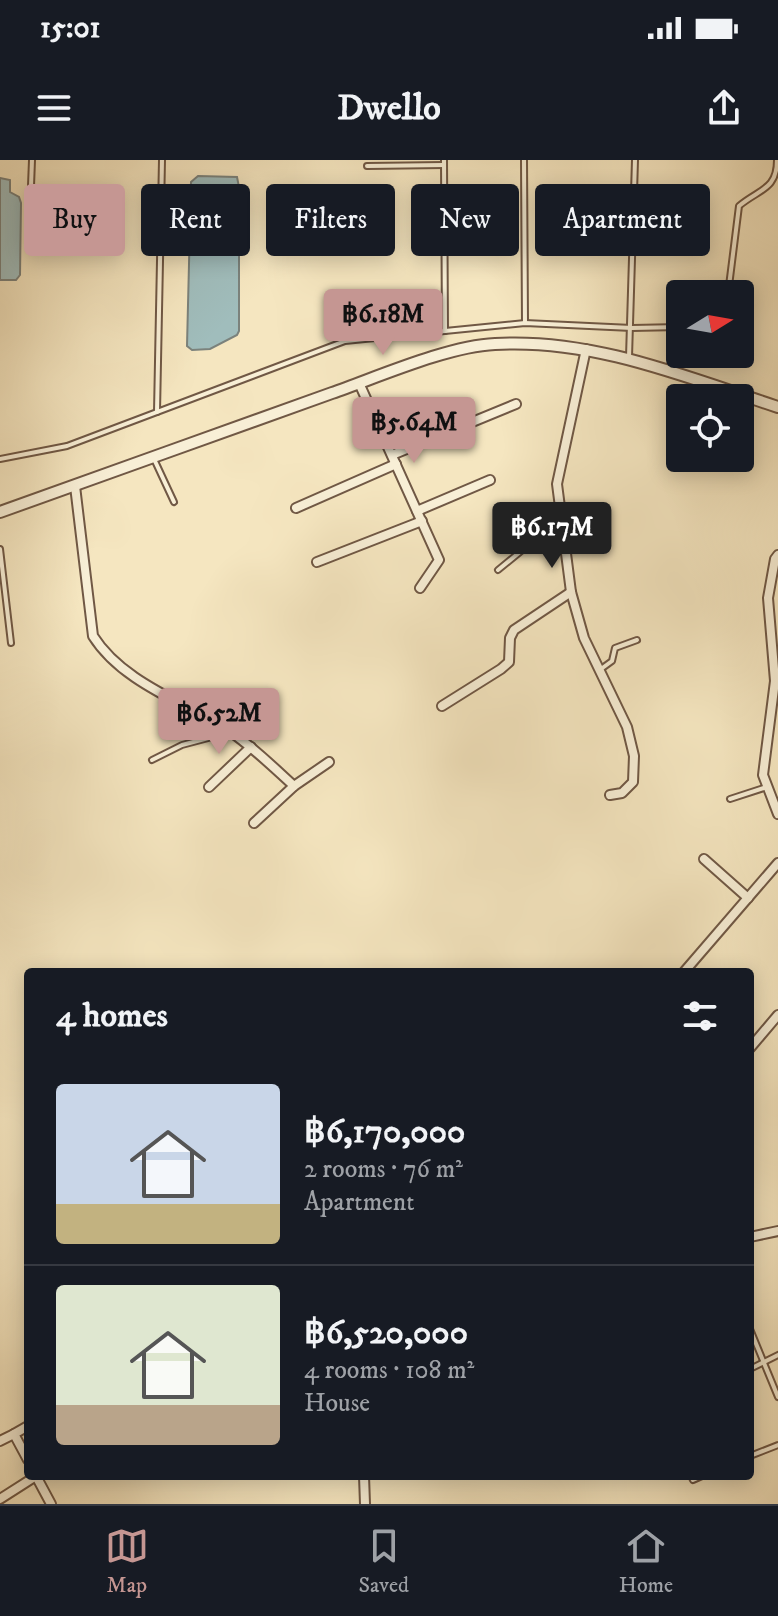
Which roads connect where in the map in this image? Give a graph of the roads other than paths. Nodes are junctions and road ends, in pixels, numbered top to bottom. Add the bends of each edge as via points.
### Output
1 (32, 160) edge
2 (162, 160) edge
3 (524, 160) edge
4 (635, 160) edge
5 (777, 160) edge
6 (444, 163) edge
7 (367, 166) dead end
8 (31, 184) edge
9 (730, 280) edge
10 (525, 323) junction
11 (666, 327) edge
12 (632, 328) junction
13 (445, 331) junction
14 (586, 349) junction
15 (629, 358) junction
16 (359, 383) junction
17 (516, 404) dead end
18 (778, 407) edge
19 (157, 412) junction
20 (153, 457) junction
21 (0, 459) edge
22 (394, 460) junction
23 (490, 480) dead end
24 (75, 486) junction
25 (174, 502) dead end
26 (296, 508) dead end
27 (417, 511) junction
28 (0, 512) edge
29 (561, 518) junction
30 (422, 521) junction
31 (0, 549) edge
32 (778, 555) edge
33 (317, 562) dead end
34 (498, 570) dead end
35 (420, 588) dead end
36 (571, 592) junction
37 (637, 640) dead end
38 (11, 643) dead end
39 (599, 670) junction
40 (442, 706) dead end
41 (224, 728) junction
42 (251, 747) junction
43 (152, 760) dead end
44 (329, 762) dead end
45 (294, 786) junction
46 (209, 787) dead end
47 (767, 787) junction
48 (610, 795) dead end
49 (730, 799) dead end
50 (778, 814) edge
51 (254, 823) dead end
52 (704, 859) dead end
53 (778, 863) edge
54 (748, 898) junction
55 (687, 968) edge
56 (778, 1015) edge
57 (769, 1025) junction
58 (778, 1031) edge
59 (754, 1043) edge
60 (778, 1231) edge
61 (754, 1236) edge
62 (754, 1338) edge
63 (778, 1355) edge
64 (765, 1362) junction
65 (754, 1367) edge
66 (778, 1397) edge
67 (24, 1428) edge
68 (14, 1434) junction
69 (0, 1441) edge
70 (778, 1445) edge
71 (24, 1453) edge
72 (754, 1454) edge
73 (30, 1480) edge
74 (38, 1480) edge
75 (364, 1480) edge
76 (0, 1499) edge
77 (51, 1504) edge
78 (365, 1504) edge

1 - 8 lane
2 - 19 lane
3 - 10 lane
4 - 12 lane
5 - 9 lane via 769,187 739,206
6 - 7 lane
6 - 13 lane
10 - 12 lane
10 - 13 lane
11 - 12 lane
12 - 15 lane
13 - 19 lane via 345,341
14 - 15 street
14 - 16 street via 482,345
14 - 29 street via 557,484
15 - 18 street
16 - 20 street
16 - 22 street
17 - 22 street
19 - 21 lane via 67,446
20 - 24 street
20 - 25 lane
22 - 26 street
22 - 27 street
23 - 27 street
24 - 28 street
24 - 41 street via 93,636 124,670
27 - 30 street
29 - 34 lane
29 - 36 street
30 - 33 street
30 - 35 street via 439,560
31 - 38 lane
32 - 47 street via 768,598 775,681 763,769
36 - 39 street
36 - 40 street via 514,630 509,662
37 - 39 lane via 615,648 612,661
39 - 48 street via 627,727 635,769 628,788
41 - 42 street
41 - 43 lane via 216,736
42 - 45 street
42 - 46 street
44 - 45 street
45 - 51 street
47 - 49 lane
47 - 50 street
52 - 54 street
53 - 54 street
54 - 55 street
56 - 57 street
57 - 58 street
57 - 59 street
60 - 61 street
62 - 64 lane
63 - 64 lane
64 - 65 lane
64 - 66 lane
67 - 68 street
68 - 69 street
68 - 71 street
70 - 72 lane
73 - 76 street
74 - 77 street
75 - 78 street

